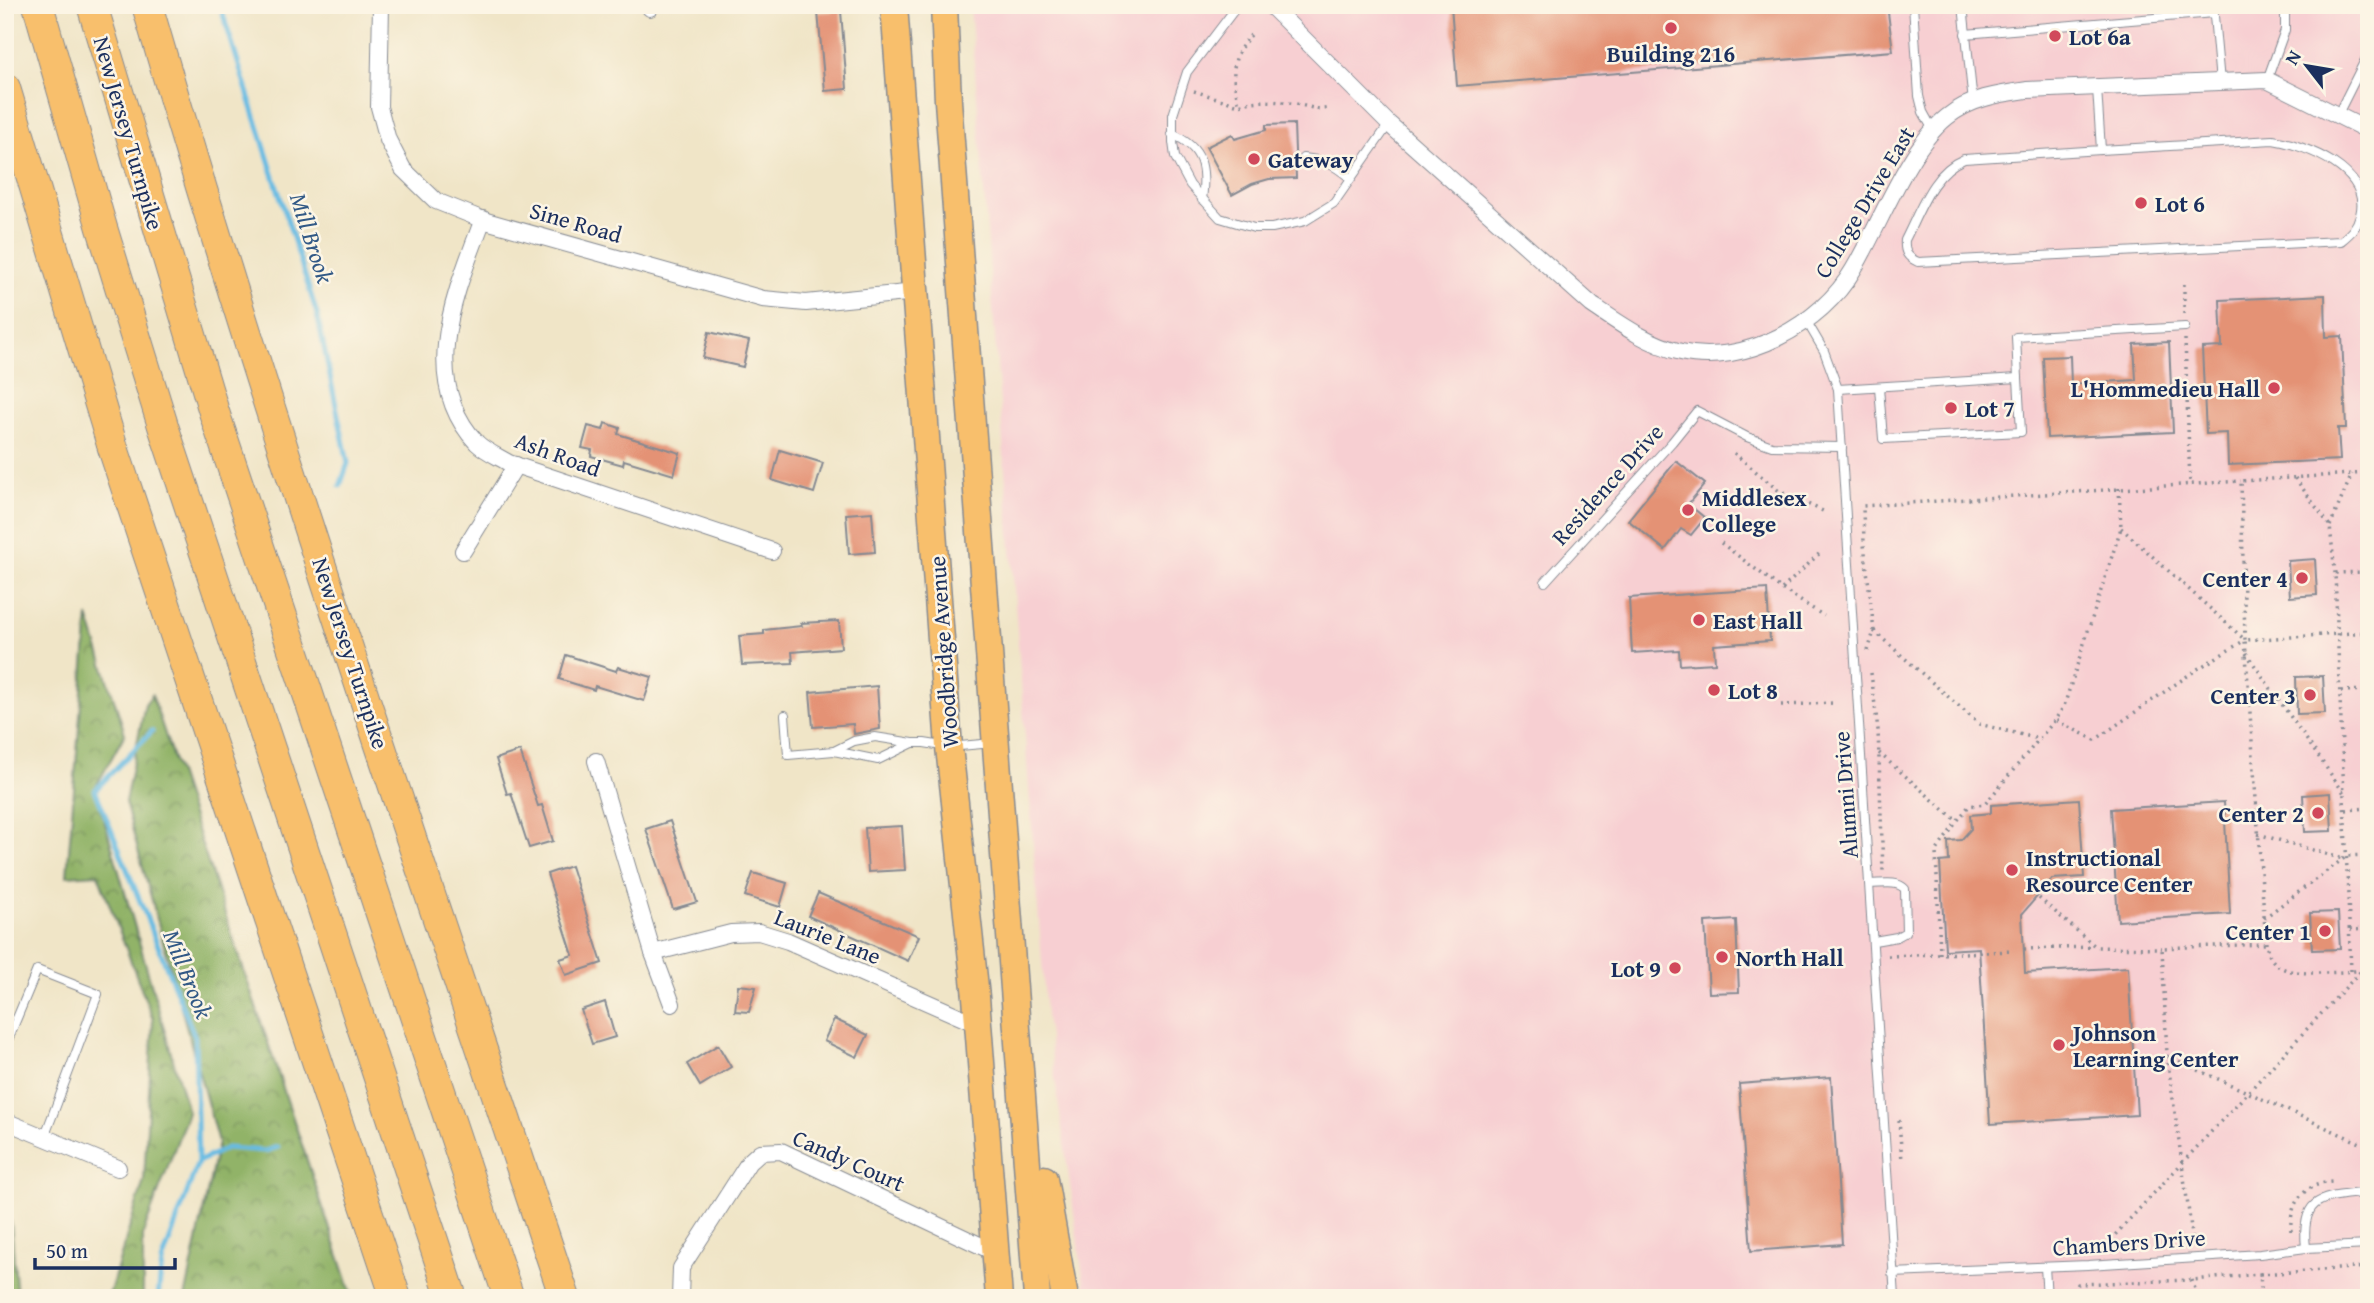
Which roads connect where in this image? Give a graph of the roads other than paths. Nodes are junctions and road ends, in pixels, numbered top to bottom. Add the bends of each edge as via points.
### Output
1 (38, 5) edge
2 (92, 5) edge
3 (147, 5) edge
4 (381, 5) edge
5 (894, 5) edge
6 (925, 5) edge
7 (944, 5) edge
8 (1238, 5) edge
9 (1270, 5) edge
10 (1913, 5) edge
11 (1963, 5) edge
12 (2285, 5) edge
13 (2213, 9) edge
14 (1965, 33) junction
15 (2369, 52) edge
16 (2267, 80) junction
17 (2220, 82) junction
18 (5, 88) edge
19 (2097, 88) junction
20 (947, 101) junction
21 (1973, 103) junction
22 (2337, 116) junction
23 (1389, 124) junction
24 (1933, 130) junction
25 (2369, 131) edge
26 (1172, 134) junction
27 (2101, 150) junction
28 (1303, 158) dead end
29 (1350, 178) junction
30 (1202, 200) junction
31 (483, 219) junction
32 (916, 292) junction
33 (1807, 322) junction
34 (2185, 327) road end
35 (2018, 378) junction
36 (1879, 387) junction
37 (1838, 389) junction
38 (1842, 447) junction
39 (516, 465) junction
40 (463, 551) dead end
41 (772, 551) dead end
42 (1545, 582) dead end
43 (785, 715) dead end
44 (996, 742) junction
45 (913, 743) junction
46 (949, 747) junction
47 (834, 751) junction
48 (596, 761) dead end
49 (1870, 884) junction
50 (1874, 941) junction
51 (653, 953) junction
52 (672, 1004) dead end
53 (979, 1026) junction
54 (1019, 1037) junction
55 (5, 1047) edge
56 (5, 1121) edge
57 (44, 1138) junction
58 (118, 1168) dead end
59 (2369, 1192) edge
60 (2369, 1245) edge
61 (2306, 1248) junction
62 (996, 1253) junction
63 (2045, 1267) junction
64 (1892, 1273) junction
65 (557, 1296) edge
66 (396, 1298) edge
67 (452, 1298) edge
68 (509, 1298) edge
69 (680, 1298) edge
70 (999, 1298) edge
71 (1037, 1298) edge
72 (1065, 1298) edge
73 (1895, 1298) edge
74 (2047, 1298) edge

1 - 67 highway via 164,429
2 - 68 highway, New Jersey Turnpike via 214,412
3 - 65 highway, New Jersey Turnpike via 265,395
4 - 31 street, Sine Road via 379,107 388,139 403,169 436,201
5 - 32 main road, Woodbridge Avenue
6 - 20 main road
7 - 20 main road, Woodbridge Avenue
8 - 26 lane via 1186,72
9 - 23 street, College Drive East
10 - 24 lane via 1919,96
11 - 14 lane
12 - 16 lane via 2285,30
13 - 14 lane
13 - 17 lane
14 - 21 lane
15 - 22 lane
16 - 17 street, College Drive East
16 - 22 street, College Drive East
17 - 19 street, College Drive East
18 - 66 highway via 117,461
19 - 21 street, College Drive East via 2027,90 1995,94
19 - 27 lane
20 - 44 main road, Woodbridge Avenue
21 - 24 street, College Drive East
22 - 25 street, College Drive East
23 - 29 lane
23 - 33 street, College Drive East via 1592,305 1662,347 1705,355 1733,352 1756,347
24 - 33 street, College Drive East via 1914,155 1852,272
26 - 30 lane via 1175,158
26 - 30 lane via 1191,146 1204,168
27 - 27 lane via 1955,163 1935,182 1905,240 1904,251 1918,261 2341,240 2358,224 2362,208 2357,187 2338,166 2289,142
28 - 29 lane via 1323,159
29 - 30 lane via 1334,204 1305,221 1272,228 1220,218
31 - 32 street, Sine Road via 763,299 806,303
31 - 39 street, Ash Road via 454,300 444,350 449,391 460,419 479,445
32 - 46 main road, Woodbridge Avenue
33 - 37 lane, Alumni Drive
34 - 35 lane via 2016,337
35 - 36 lane
35 - 36 lane via 2021,432 1883,439
36 - 37 lane
37 - 38 lane, Alumni Drive
38 - 42 lane, Residence Drive via 1772,446 1697,411
38 - 49 lane, Alumni Drive
39 - 40 street
39 - 41 street, Ash Road
43 - 47 lane via 788,755
44 - 46 lane
44 - 54 main road, Woodbridge Avenue
45 - 46 lane
45 - 47 lane via 875,737
45 - 47 lane via 878,760
46 - 53 main road, Woodbridge Avenue
48 - 51 street
49 - 50 lane, Alumni Drive
49 - 50 lane via 1905,889 1906,932
50 - 64 lane, Alumni Drive
51 - 52 street
51 - 53 street, Laurie Lane via 731,933 759,932
53 - 62 main road, Woodbridge Avenue
54 - 71 main road, Woodbridge Avenue
54 - 72 main road
55 - 57 lane via 37,970 98,994
56 - 57 street
57 - 58 street
59 - 61 lane via 2323,1199 2311,1207 2304,1223
60 - 61 lane, Chambers Drive
61 - 63 lane, Chambers Drive
62 - 69 street, Candy Court via 781,1151 760,1153 749,1162 681,1268
62 - 70 main road, Woodbridge Avenue
63 - 64 lane, Chambers Drive
63 - 74 lane
64 - 73 lane, Alumni Drive

